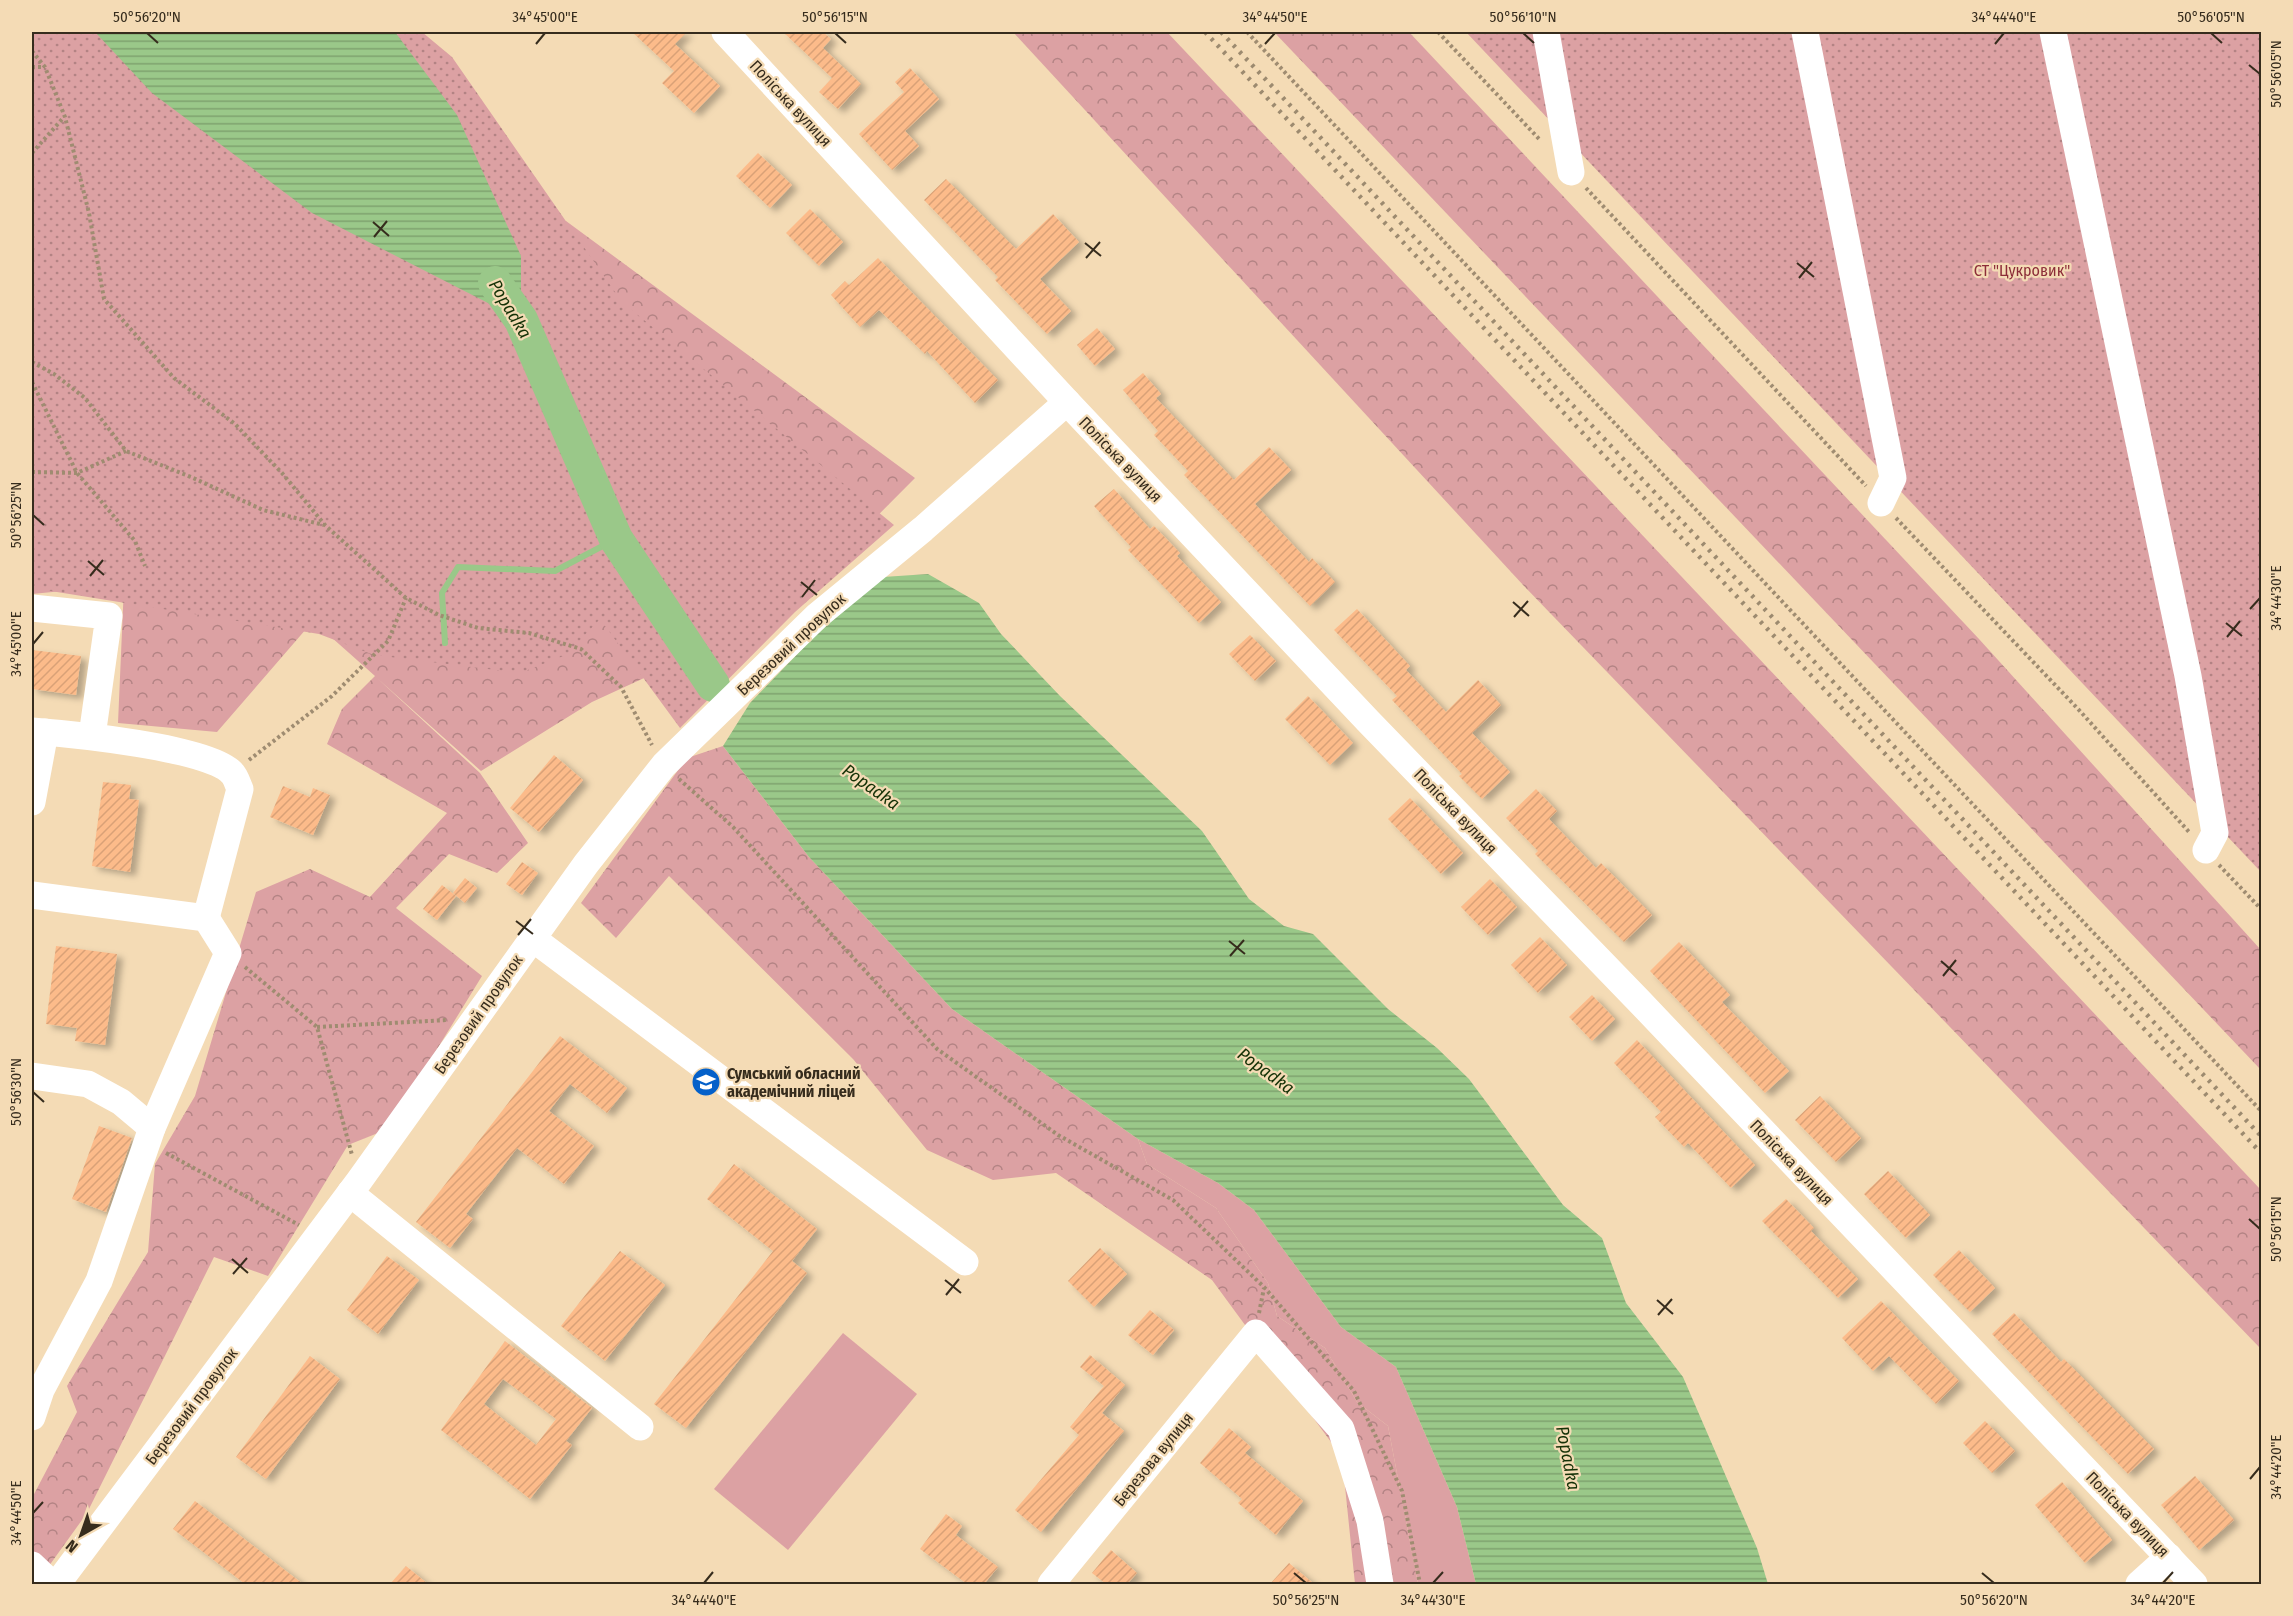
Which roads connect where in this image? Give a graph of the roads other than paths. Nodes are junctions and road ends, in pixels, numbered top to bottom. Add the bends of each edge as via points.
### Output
1 (725, 32) edge
2 (1546, 32) edge
3 (1805, 32) edge
4 (2053, 32) edge
5 (1571, 172) road end
6 (1067, 402) junction
7 (1881, 502) road end
8 (32, 608) edge
9 (38, 732) edge
10 (92, 736) junction
11 (32, 802) edge
12 (2206, 850) road end
13 (32, 895) edge
14 (206, 918) junction
15 (532, 938) junction
16 (32, 1076) edge
17 (152, 1128) junction
18 (354, 1187) junction
19 (965, 1262) dead end
20 (32, 1417) edge
21 (640, 1427) dead end
22 (2169, 1557) junction
23 (32, 1565) edge
24 (52, 1584) edge
25 (57, 1584) edge
26 (1051, 1584) edge
27 (1380, 1584) edge
28 (2139, 1584) edge
29 (2194, 1584) edge

1 - 6 street, Поліська вулиця
2 - 5 street
3 - 7 street via 1893,478
4 - 12 street via 2188,676 2215,833
6 - 15 street, Березовий провулок via 818,616 664,765
6 - 22 street, Поліська вулиця
8 - 10 street via 109,616
9 - 10 street
9 - 11 street
10 - 14 street via 207,758 233,773 240,789
13 - 14 street
14 - 17 street via 228,953
15 - 18 street, Березовий провулок
15 - 19 street
16 - 17 street via 88,1084 121,1102
17 - 20 street via 99,1281 41,1390
18 - 21 street
18 - 25 street, Березовий провулок
22 - 28 street
22 - 29 street, Поліська вулиця
23 - 24 street
26 - 27 street, Березова вулиця via 1256,1334 1341,1429 1370,1521

